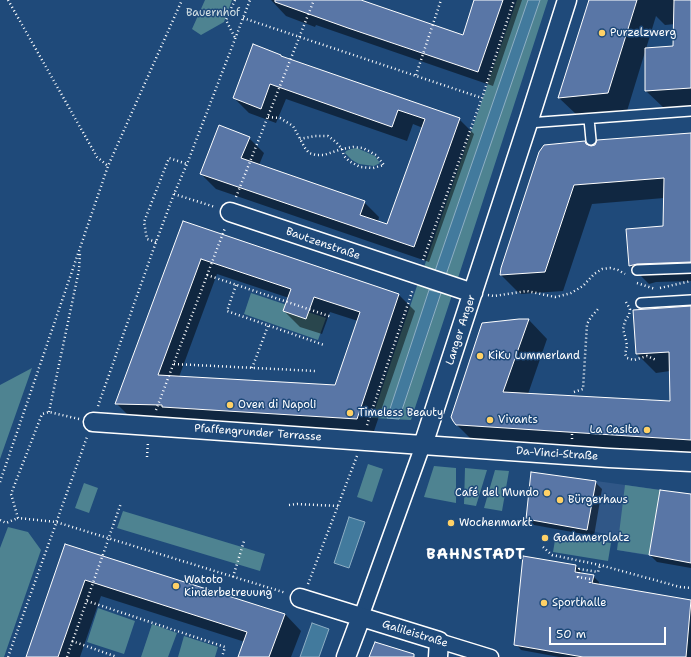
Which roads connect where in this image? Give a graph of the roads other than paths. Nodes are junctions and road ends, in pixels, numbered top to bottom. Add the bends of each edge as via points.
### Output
1 (567, 0) edge
2 (691, 111) edge
3 (589, 119) junction
4 (528, 123) junction
5 (591, 140) dead end
6 (230, 212) road end
7 (691, 268) edge
8 (637, 270) dead end
9 (473, 293) junction
10 (691, 300) edge
11 (641, 303) dead end
12 (93, 422) road end
13 (423, 445) junction
14 (691, 462) edge
15 (300, 598) road end
16 (361, 616) junction
17 (438, 649) edge
18 (346, 657) edge
19 (491, 657) edge

1 - 4 street, Langer Anger
2 - 3 lane
3 - 4 lane
3 - 5 lane
4 - 9 street, Langer Anger
6 - 9 street, Bautzenstraße
7 - 8 lane
9 - 13 street, Langer Anger
10 - 11 lane
12 - 13 street, Pfaffengrunder Terrasse
13 - 14 street, Da-Vinci-Straße
13 - 16 street, Langer Anger
15 - 16 street
16 - 17 street, Galileistraße
16 - 18 street, Langer Anger
17 - 19 street, Galileistraße

